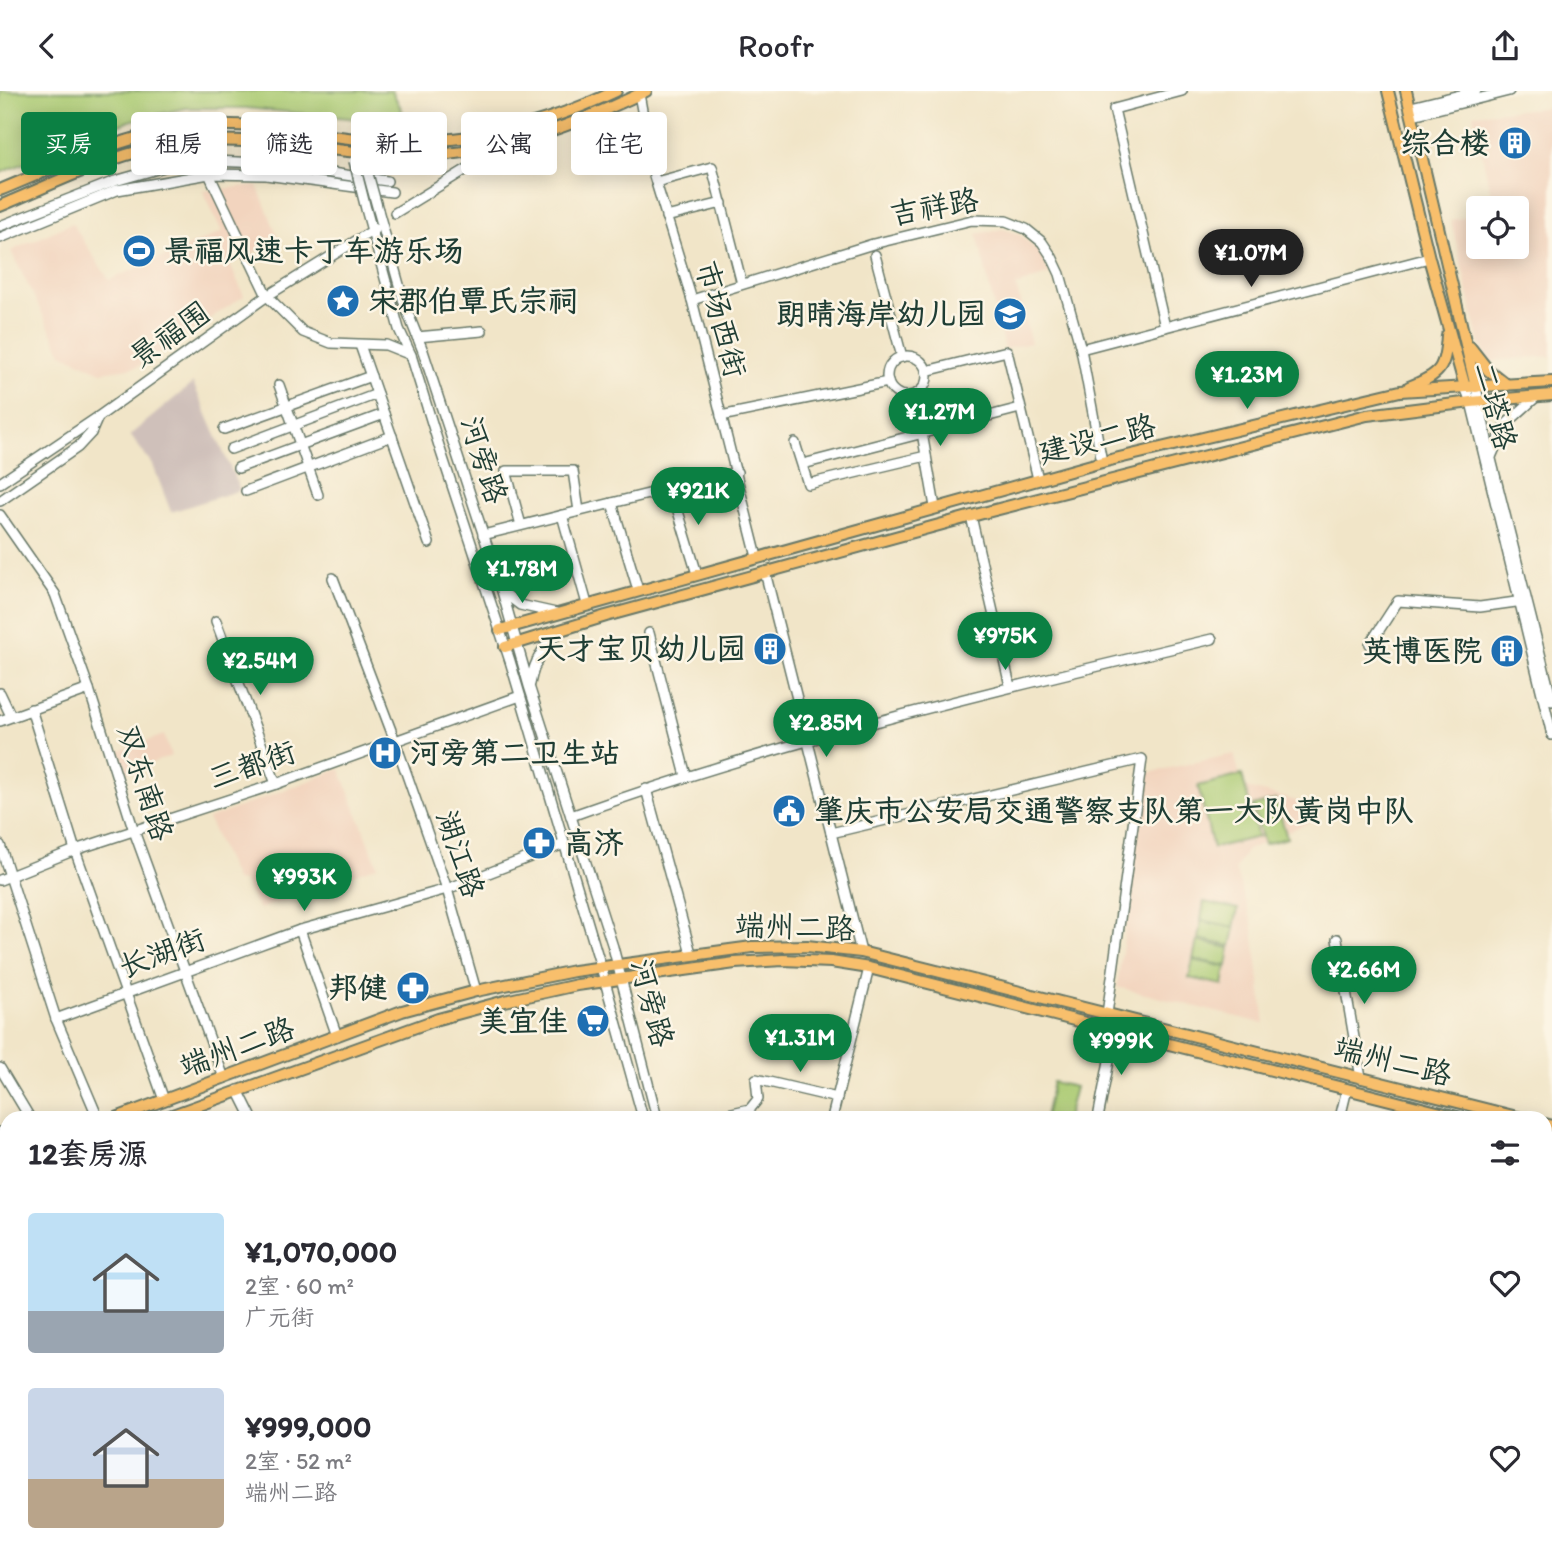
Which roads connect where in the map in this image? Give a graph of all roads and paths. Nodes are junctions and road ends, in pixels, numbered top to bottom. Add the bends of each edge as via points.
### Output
1 (616, 91) edge
2 (1182, 91) edge
3 (1388, 91) edge
4 (1406, 91) edge
5 (1476, 91) edge
6 (1509, 91) edge
7 (643, 93) edge
8 (1412, 111) junction
9 (557, 129) edge
10 (351, 138) edge
11 (447, 141) edge
12 (351, 156) edge
13 (461, 173) edge
14 (227, 174) edge
15 (203, 175) edge
16 (209, 175) edge
17 (361, 175) edge
18 (365, 175) edge
19 (387, 181) dead end
20 (656, 182) junction
21 (0, 190) edge
22 (392, 192) dead end
23 (54, 203) junction
24 (722, 203) junction
25 (0, 206) edge
26 (395, 213) dead end
27 (59, 214) junction
28 (666, 217) junction
29 (63, 225) dead end
30 (0, 226) edge
31 (382, 227) junction
32 (370, 230) junction
33 (0, 238) edge
34 (875, 255) dead end
35 (1429, 258) junction
36 (743, 284) junction
37 (267, 296) junction
38 (692, 300) junction
39 (1447, 325) junction
40 (1165, 327) junction
41 (399, 329) junction
42 (482, 331) dead end
43 (417, 337) junction
44 (1466, 342) junction
45 (360, 345) junction
46 (386, 345) junction
47 (1081, 349) junction
48 (411, 355) junction
49 (902, 357) junction
50 (926, 370) junction
51 (371, 376) junction
52 (888, 382) junction
53 (1552, 382) edge
54 (279, 385) dead end
55 (1508, 385) junction
56 (1470, 387) junction
57 (1400, 391) junction
58 (377, 394) junction
59 (1552, 395) edge
60 (913, 396) junction
61 (1537, 396) junction
62 (1365, 399) junction
63 (1475, 401) junction
64 (287, 406) junction
65 (1020, 408) junction
66 (384, 414) junction
67 (1367, 415) junction
68 (721, 416) junction
69 (98, 417) junction
70 (294, 426) junction
71 (224, 429) dead end
72 (922, 433) junction
73 (392, 436) junction
74 (795, 443) dead end
75 (300, 445) junction
76 (232, 449) dead end
77 (926, 456) junction
78 (1491, 459) junction
79 (1102, 462) junction
80 (803, 464) junction
81 (308, 467) junction
82 (238, 468) dead end
83 (737, 472) junction
84 (1038, 479) junction
85 (0, 483) edge
86 (671, 488) junction
87 (246, 491) dead end
88 (318, 495) dead end
89 (0, 501) edge
90 (612, 503) junction
91 (935, 507) junction
92 (579, 511) junction
93 (0, 515) edge
94 (562, 515) junction
95 (971, 516) junction
96 (521, 526) junction
97 (484, 535) junction
98 (429, 543) dead end
99 (758, 557) junction
100 (765, 572) junction
101 (697, 574) junction
102 (332, 578) dead end
103 (638, 590) junction
104 (502, 591) junction
105 (601, 600) junction
106 (1523, 601) junction
107 (587, 604) junction
108 (556, 613) junction
109 (606, 616) junction
110 (216, 621) dead end
111 (512, 626) junction
112 (565, 629) junction
113 (500, 630) junction
114 (649, 633) dead end
115 (1212, 639) dead end
116 (517, 643) junction
117 (1370, 644) dead end
118 (505, 646) junction
119 (529, 686) junction
120 (1010, 686) junction
121 (89, 689) junction
122 (0, 693) edge
123 (520, 696) junction
124 (1552, 701) edge
125 (31, 709) junction
126 (10, 716) junction
127 (0, 721) edge
128 (1552, 735) edge
129 (806, 739) junction
130 (395, 741) junction
131 (686, 776) junction
132 (276, 784) junction
133 (646, 789) junction
134 (571, 816) junction
135 (134, 831) junction
136 (831, 833) junction
137 (564, 844) junction
138 (0, 845) edge
139 (75, 850) junction
140 (5, 878) edge
141 (447, 889) junction
142 (300, 930) junction
143 (1337, 939) dead end
144 (861, 952) junction
145 (691, 953) junction
146 (665, 957) junction
147 (617, 964) junction
148 (601, 967) junction
149 (869, 968) junction
150 (574, 971) junction
151 (185, 972) junction
152 (667, 974) junction
153 (622, 979) junction
154 (605, 982) junction
155 (577, 985) junction
156 (476, 991) junction
157 (127, 992) junction
158 (1107, 1014) junction
159 (57, 1019) junction
160 (1115, 1030) junction
161 (337, 1036) junction
162 (0, 1068) edge
163 (224, 1078) junction
164 (1361, 1078) junction
165 (12, 1087) junction
166 (1347, 1089) junction
167 (238, 1090) junction
168 (0, 1092) edge
169 (837, 1098) junction
170 (164, 1100) junction
171 (26, 1111) edge
172 (96, 1111) edge
173 (135, 1111) edge
174 (189, 1111) edge
175 (248, 1111) edge
176 (641, 1111) edge
177 (655, 1111) edge
178 (743, 1111) edge
179 (834, 1111) edge
180 (1099, 1111) edge
181 (1342, 1111) edge
182 (1433, 1111) edge
183 (1476, 1111) edge

1 - 11 main road via 551,119
2 - 40 street via 1114,109
3 - 35 main road, 二塔路
4 - 8 main road, 二塔路
5 - 8 street
6 - 8 street
7 - 9 main road
7 - 20 street, 市场西街
8 - 44 main road, 二塔路
10 - 21 main road via 237,126 185,128 117,143
12 - 25 main road via 250,141 180,143 106,162
13 - 26 street
14 - 22 street
15 - 27 street via 117,190
16 - 37 street
17 - 32 street, 河旁路, bridge
18 - 31 street, 河旁路, bridge
19 - 23 street via 262,163 189,160
20 - 24 street via 712,167
20 - 28 street, 市场西街
23 - 27 street
23 - 30 street
24 - 28 street
24 - 36 street
27 - 29 street
27 - 33 street
28 - 38 street, 市场西街
31 - 32 street, 景福围
31 - 43 street, 河旁路
32 - 37 street, 景福围
32 - 41 street, 河旁路
34 - 49 street
35 - 39 main road, 二塔路
35 - 40 street
36 - 38 street, 吉祥路
36 - 47 street, 吉祥路 via 873,244 972,220 1006,221 1026,229 1052,257
37 - 45 street via 303,332 331,342
37 - 69 street, 景福围
38 - 68 street, 市场西街
39 - 56 main road, 二塔路
39 - 57 main road via 1440,369
40 - 47 street
41 - 46 street
41 - 48 street, 河旁路
42 - 43 street
43 - 97 street, 河旁路
44 - 55 main road via 1488,370
44 - 56 main road, 二塔路
45 - 46 street
45 - 51 street
46 - 48 street
47 - 79 street, 吉祥路
48 - 113 street, 河旁路
49 - 50 street via 916,358
49 - 52 street via 888,369
50 - 60 street via 927,381
50 - 65 street via 1007,351
51 - 58 street
51 - 64 street
52 - 60 street via 895,392
52 - 68 street
53 - 55 main road, 建设二路
54 - 64 street
55 - 56 main road, 建设二路
56 - 57 main road, 建设二路
56 - 63 street
57 - 62 main road, 建设二路
58 - 66 street
58 - 70 street
59 - 61 main road, 建设二路
60 - 72 street
61 - 63 main road, 建设二路
61 - 78 street via 1505,425
62 - 67 main road via 1370,410
62 - 79 main road, 建设二路
63 - 67 main road, 建设二路
63 - 78 street, 二塔路
63 - 106 street, 二塔路
64 - 70 street
64 - 71 street
65 - 72 street
65 - 84 street
66 - 73 street
66 - 75 street
67 - 95 main road, 建设二路
68 - 83 street, 市场西街
69 - 85 street, 景福围
69 - 89 street via 78,447
70 - 75 street
70 - 76 street
72 - 77 street
72 - 80 street
73 - 81 street
73 - 98 street
74 - 80 street
75 - 81 street
75 - 82 street
77 - 80 street via 808,484
77 - 91 street
78 - 106 street, 二塔路
79 - 84 main road, 建设二路
81 - 87 street
81 - 88 street
83 - 86 street
83 - 99 street, 市场西街
84 - 91 main road, 建设二路
86 - 90 street
86 - 101 street
90 - 92 street
90 - 103 street
91 - 99 main road, 建设二路
92 - 94 street
92 - 96 street via 573,471 506,471
93 - 121 street, 双东南路 via 55,594
94 - 96 street
94 - 107 street
95 - 100 main road, 建设二路
95 - 120 street
96 - 97 street
97 - 104 street, 河旁路
99 - 101 main road, 建设二路
100 - 109 main road, 建设二路
100 - 129 street
101 - 103 main road, 建设二路
102 - 130 street, 湖江路
103 - 105 main road, 建设二路
104 - 108 street via 520,605
104 - 111 street, 河旁路
105 - 107 main road, 建设二路
105 - 109 main road
106 - 117 street via 1480,607 1398,601
106 - 124 street, 二塔路
106 - 128 street, 二塔路
107 - 108 main road, 建设二路
108 - 111 main road, 建设二路
109 - 112 main road, 建设二路
110 - 132 street
111 - 113 main road, 建设二路
111 - 116 street, 河旁路
112 - 116 main road, 建设二路
112 - 119 street via 538,656
113 - 118 street, 河旁路
114 - 131 street
115 - 120 street
116 - 118 main road, 建设二路
116 - 119 street, 河旁路
118 - 123 street, 河旁路
119 - 134 street, 河旁路
120 - 129 street
121 - 125 street
121 - 135 street, 双东南路
122 - 126 street
123 - 130 street, 三都街
123 - 137 street, 河旁路
125 - 126 street
125 - 139 street
126 - 127 street
129 - 131 street
129 - 136 street
130 - 132 street, 三都街
130 - 141 street, 湖江路
131 - 133 street
132 - 135 street, 三都街
133 - 134 street
133 - 145 street
134 - 147 street, 河旁路
135 - 139 street, 三都街
135 - 151 street, 双东南路
136 - 144 street
136 - 158 street via 1142,759
137 - 141 street, 长湖街
137 - 148 street, 河旁路
138 - 140 street
139 - 140 street, 三都街
139 - 157 street
140 - 159 street
141 - 142 street, 长湖街
141 - 156 street, 湖江路
142 - 151 street, 长湖街
142 - 161 street
143 - 164 street
144 - 145 main road, 端州二路 via 807,946
144 - 158 main road, 端州二路
145 - 146 main road, 端州二路
146 - 147 main road, 端州二路
146 - 152 main road
147 - 148 main road, 端州二路
147 - 153 street, 河旁路
148 - 150 main road, 端州二路
148 - 154 street, 河旁路
149 - 152 main road, 端州二路 via 783,960
149 - 160 main road, 端州二路
149 - 169 street
150 - 155 main road
150 - 156 main road, 端州二路
151 - 157 street, 长湖街
151 - 163 street, 双东南路
152 - 153 main road, 端州二路
153 - 154 main road, 端州二路
153 - 177 street, 河旁路
154 - 155 main road, 端州二路
154 - 176 street, 河旁路
155 - 167 main road, 端州二路 via 438,1019
156 - 161 main road, 端州二路 via 402,1011
157 - 159 street, 长湖街
157 - 170 street
158 - 164 main road, 端州二路
159 - 172 street
160 - 166 main road, 端州二路
160 - 180 street
161 - 163 main road, 端州二路
162 - 165 street
163 - 170 main road, 端州二路
164 - 183 main road, 端州二路
165 - 168 street
165 - 171 street
166 - 181 street
166 - 182 main road, 端州二路
167 - 174 main road, 端州二路
167 - 175 street
169 - 178 street via 756,1079 759,1093 755,1104
169 - 179 street
170 - 173 main road, 端州二路

